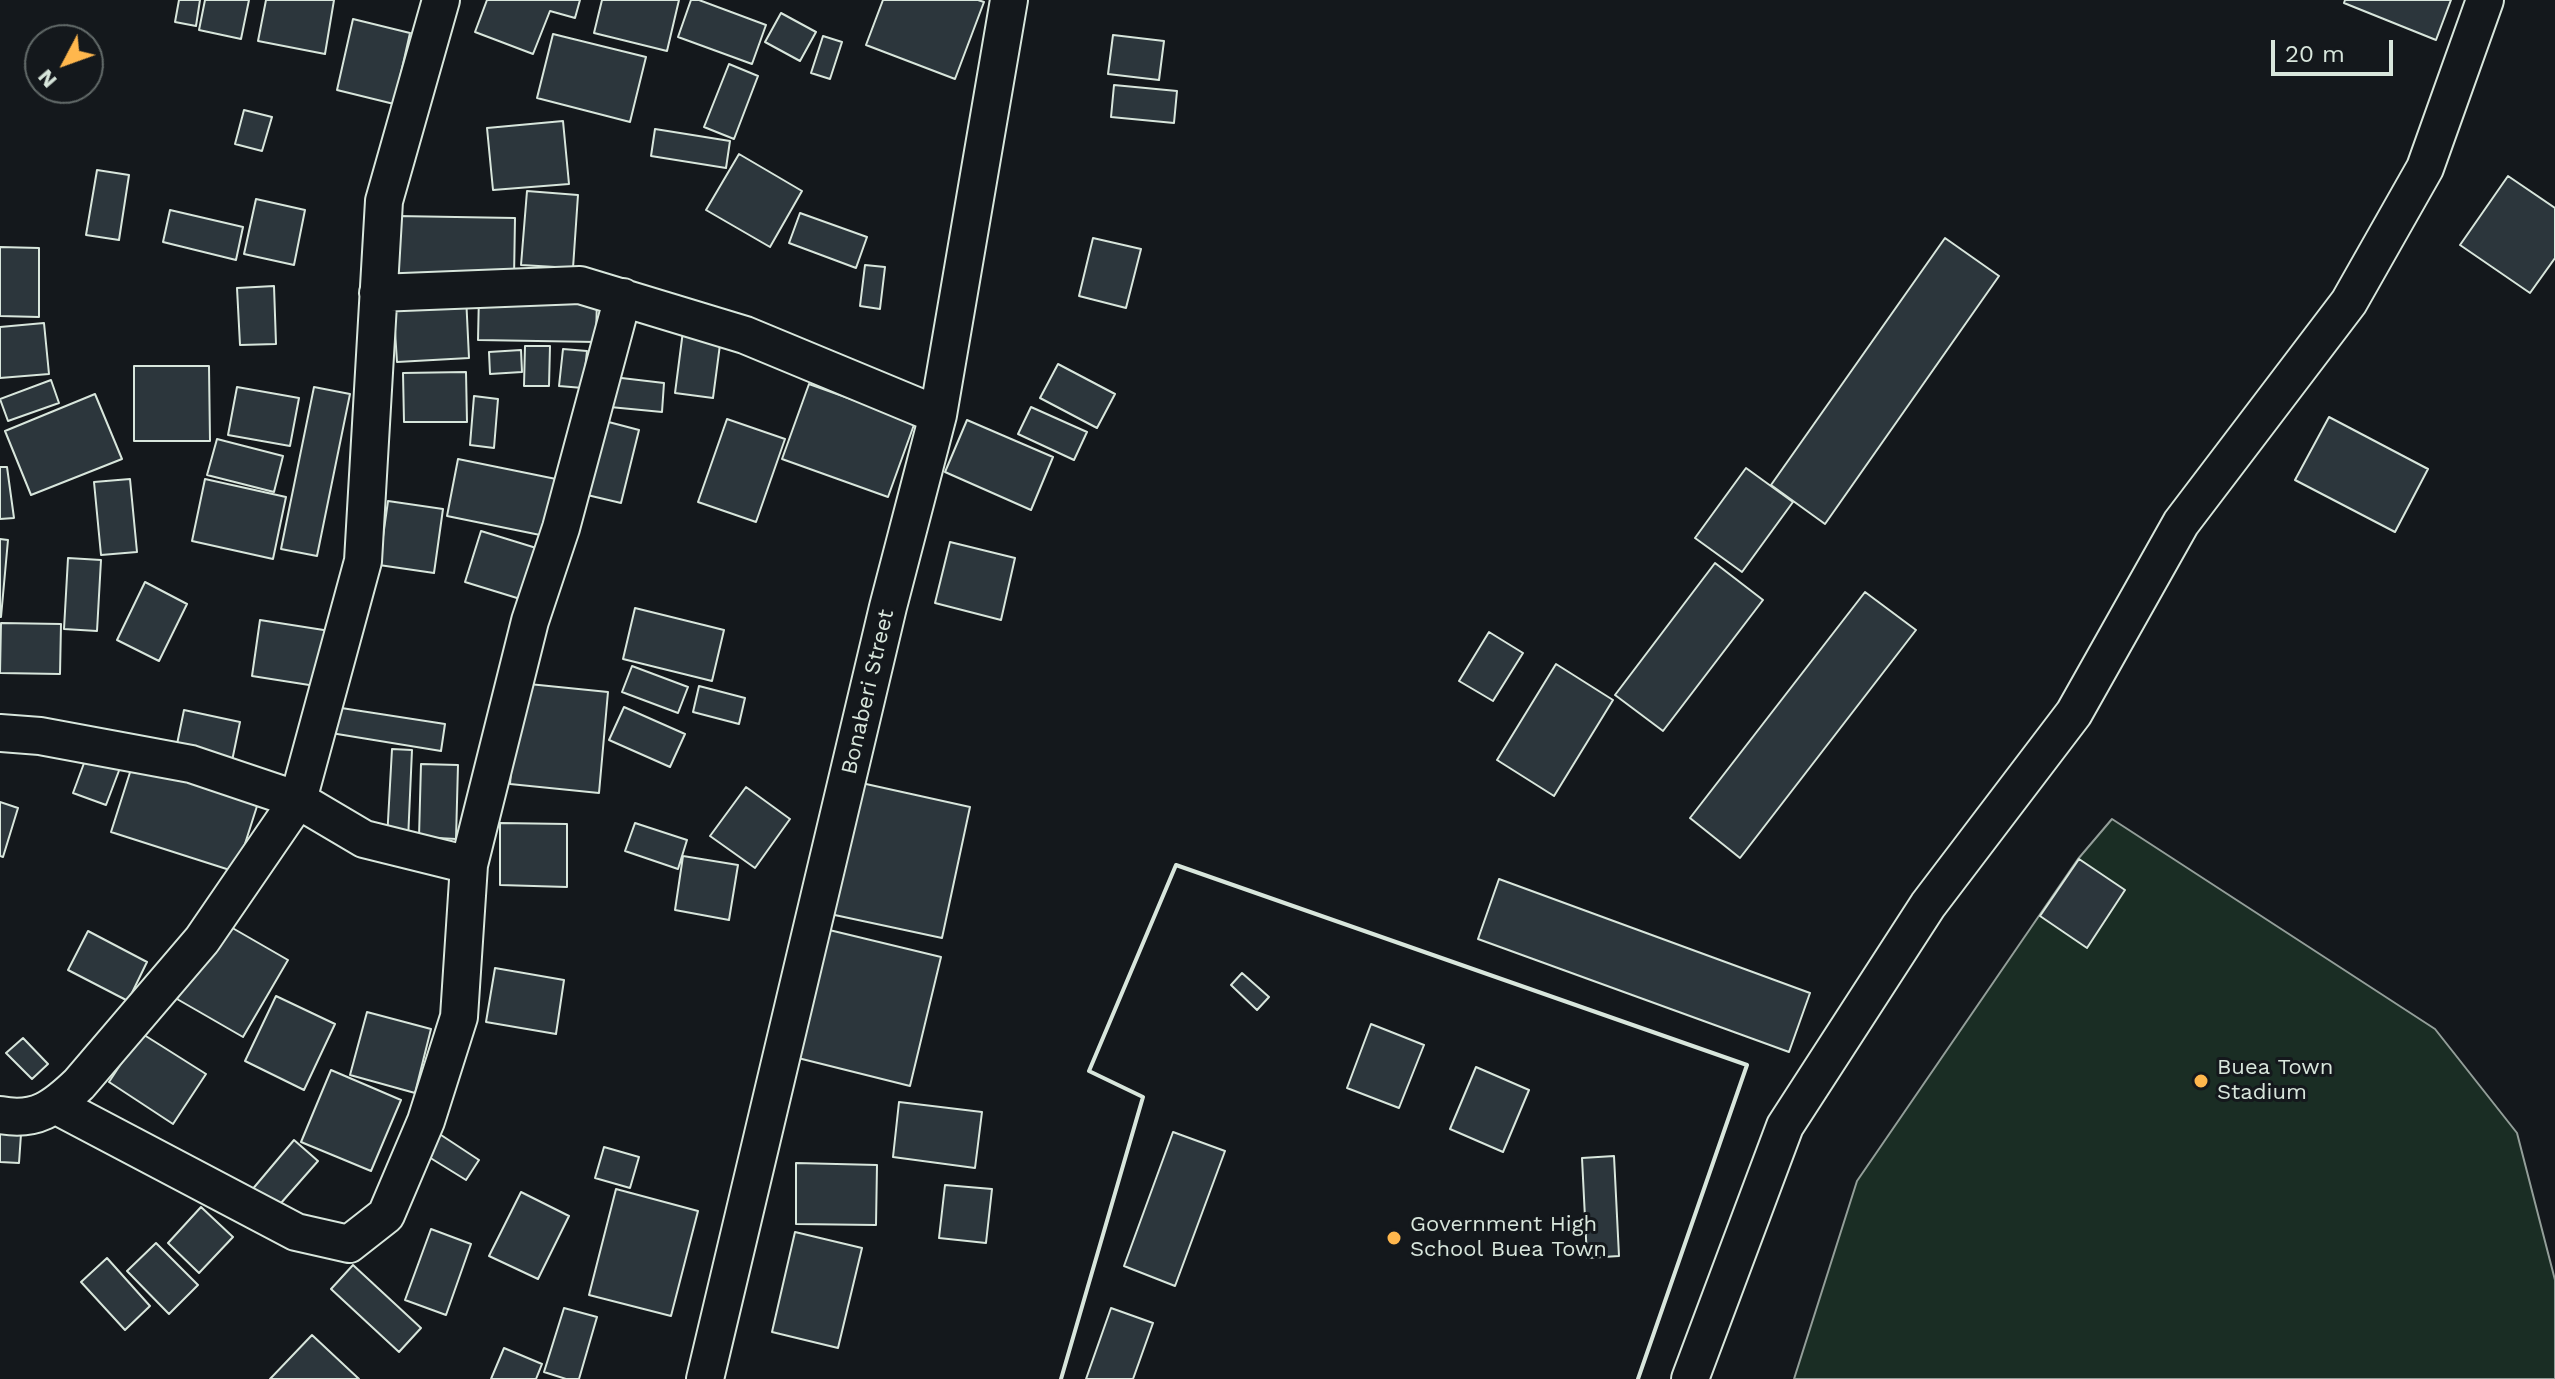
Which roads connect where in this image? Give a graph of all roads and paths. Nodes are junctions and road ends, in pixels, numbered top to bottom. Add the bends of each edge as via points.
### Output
1 (441, 0) edge
2 (1009, 0) edge
3 (2485, 0) edge
4 (378, 293) junction
5 (623, 297) junction
6 (938, 415) junction
7 (0, 733) edge
8 (298, 800) junction
9 (469, 865) junction
10 (57, 1106) junction
11 (0, 1115) edge
12 (705, 1379) edge
13 (1690, 1379) edge

1 - 4 street via 384,201
2 - 6 street, Bonaberi Street
3 - 13 street via 2425,168 2349,302 2181,523 2074,713 1928,905 1785,1126
4 - 5 street via 580,285
4 - 8 street via 363,561
5 - 6 street via 745,335
5 - 9 street via 561,528 530,621
6 - 12 street, Bonaberi Street
7 - 8 street via 191,764
8 - 9 street via 364,839
8 - 10 street via 202,940
9 - 10 street via 459,1017 426,1121 386,1215 349,1244 296,1232
10 - 11 street via 22,1119

